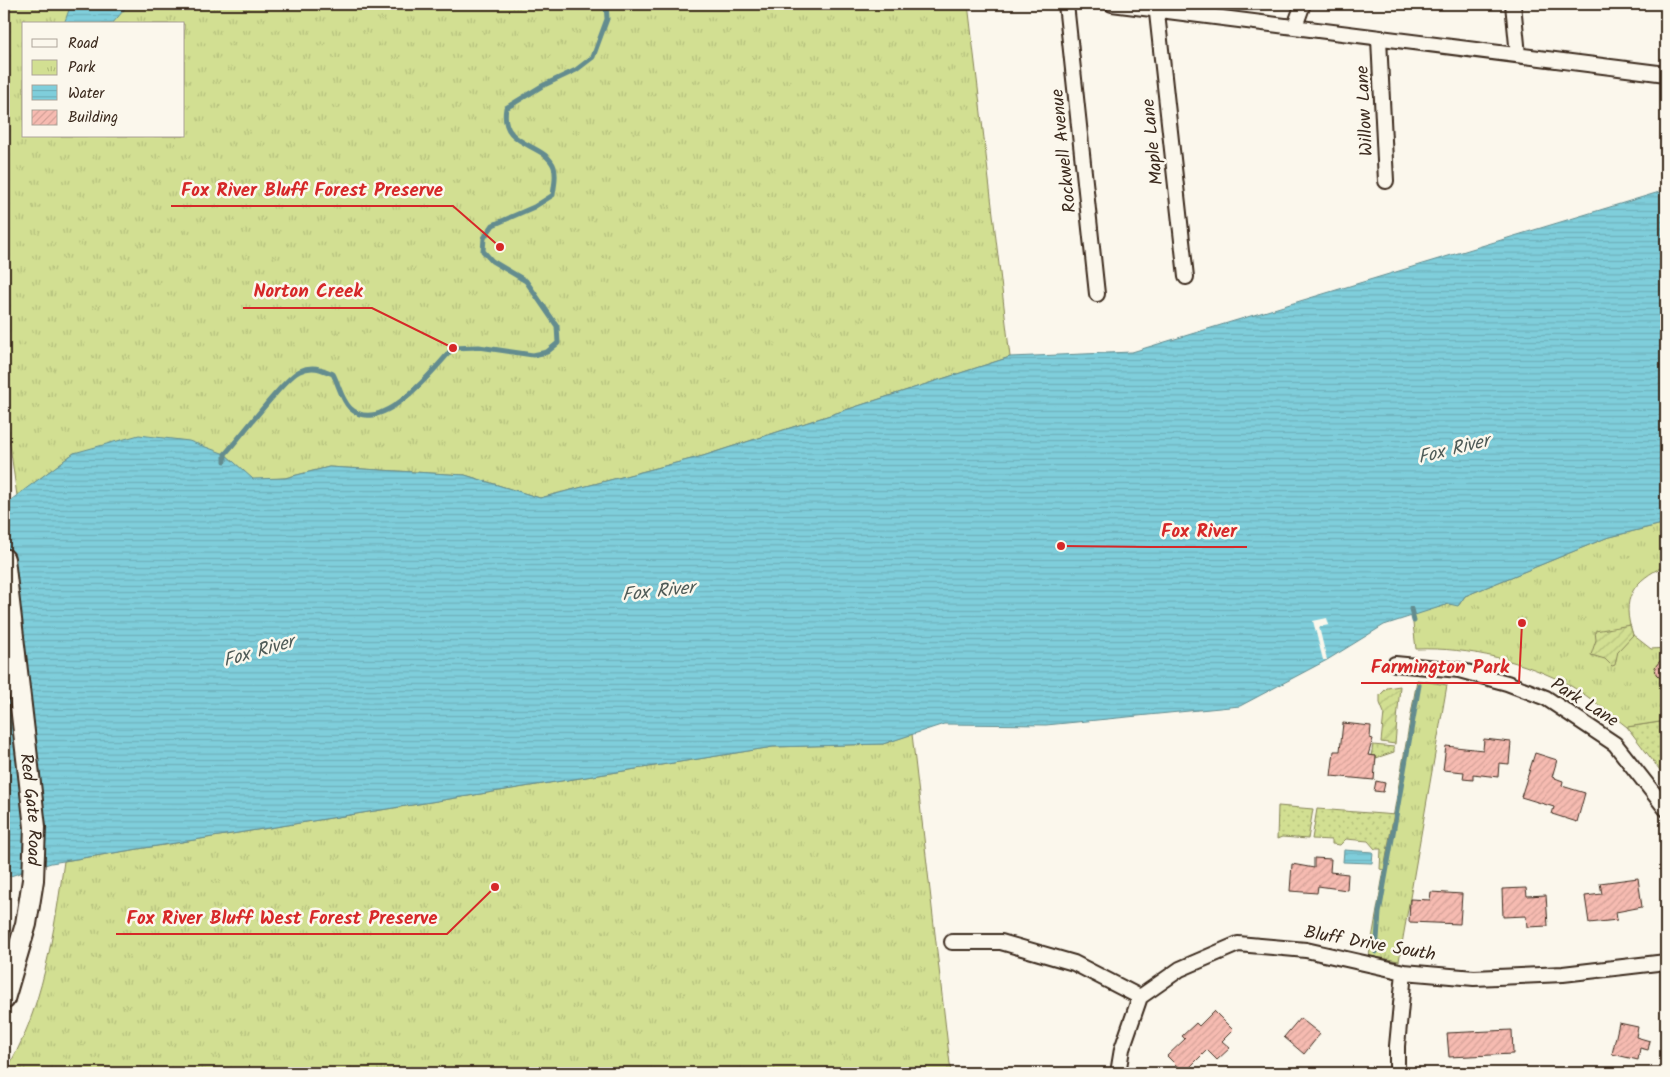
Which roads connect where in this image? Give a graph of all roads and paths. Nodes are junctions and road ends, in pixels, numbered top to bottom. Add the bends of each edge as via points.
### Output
1 (1066, 4) edge
2 (1112, 4) edge
3 (1303, 4) edge
4 (1513, 4) edge
5 (1156, 7) edge
6 (1295, 26) junction
7 (1379, 39) junction
8 (1518, 55) junction
9 (1666, 74) edge
10 (1386, 181) dead end
11 (1186, 277) dead end
12 (1097, 294) dead end
13 (4, 560) edge
14 (1395, 664) dead end
15 (1666, 809) edge
16 (952, 942) dead end
17 (1666, 962) edge
18 (1404, 972) junction
19 (1140, 997) junction
20 (4, 999) edge
21 (1118, 1073) edge
22 (1397, 1073) edge

1 - 12 street, Rockwell Avenue
2 - 5 street
3 - 6 street
4 - 8 street
5 - 6 street
5 - 11 street, Maple Lane
6 - 7 street
7 - 8 street
7 - 10 street, Willow Lane
8 - 9 street
13 - 20 main road, Red Gate Road via 35,826 33,880 26,924
14 - 15 street, Park Lane via 1459,670 1508,683 1546,698 1615,744
16 - 19 street via 1000,942 1074,963
17 - 18 street, Bluff Drive South via 1563,974 1484,977
18 - 19 street, Bluff Drive South via 1306,950 1238,944 1180,969
18 - 22 street
19 - 21 street via 1122,1049

